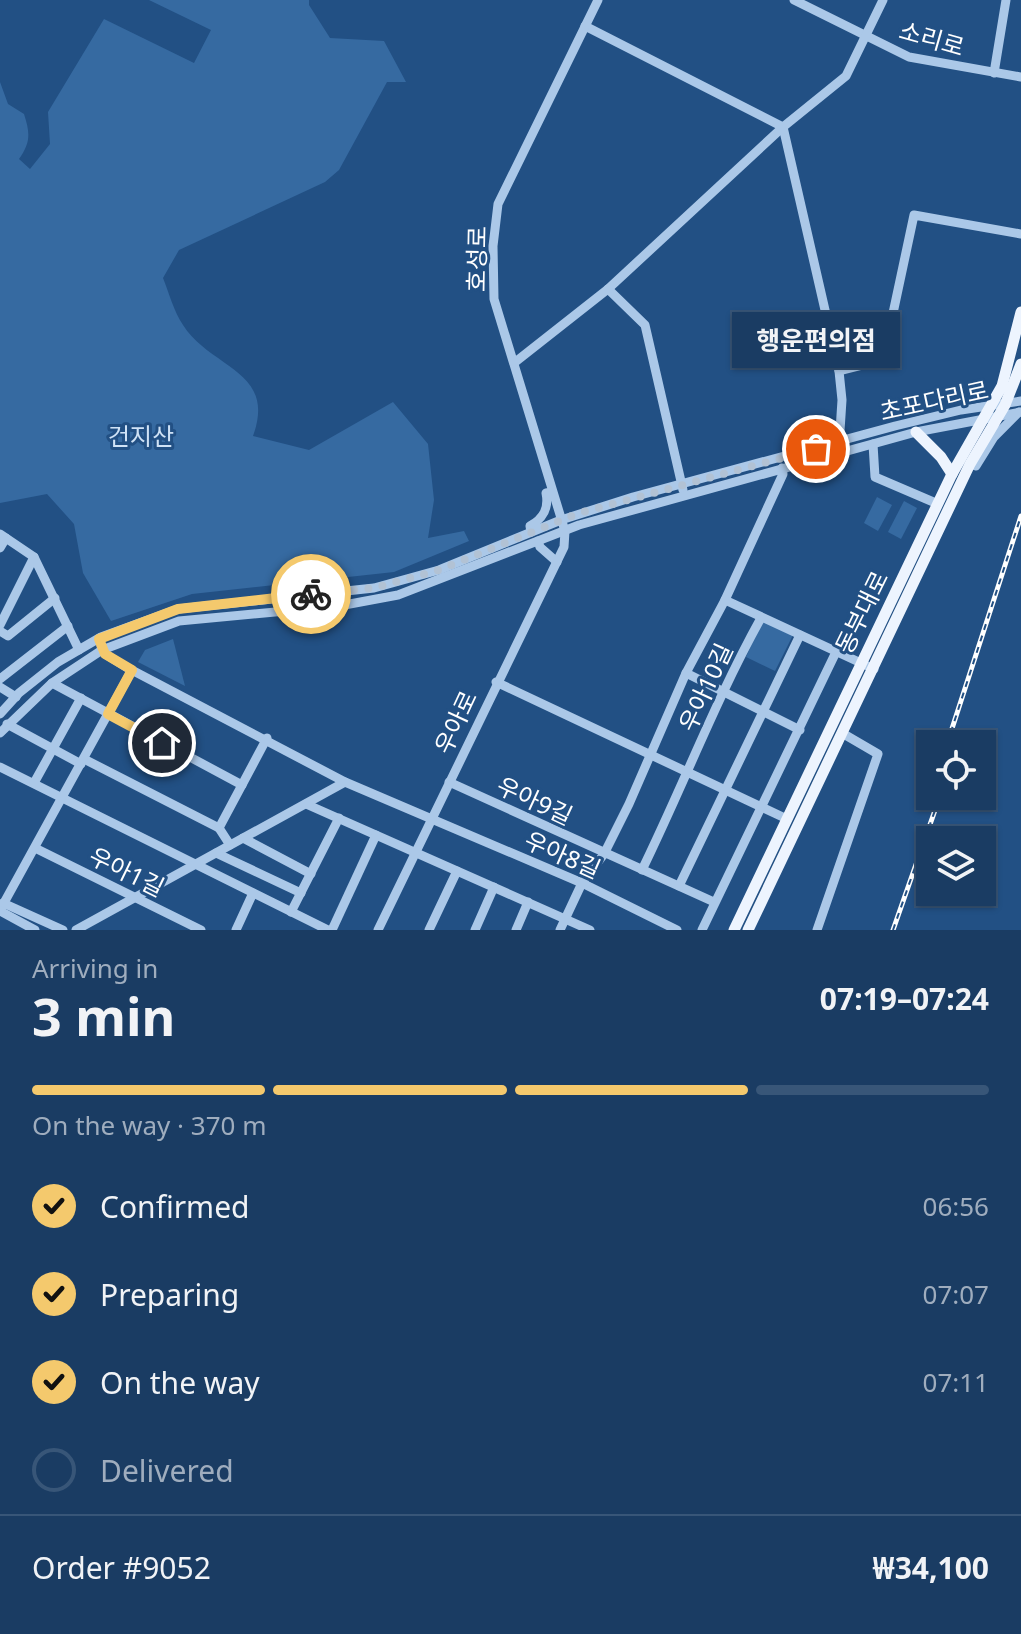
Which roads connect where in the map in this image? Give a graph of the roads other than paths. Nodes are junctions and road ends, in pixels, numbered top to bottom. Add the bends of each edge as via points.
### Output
1 (598, 0) edge
2 (794, 0) edge
3 (883, 0) edge
4 (1006, 0) edge
5 (585, 26) junction
6 (865, 36) junction
7 (994, 73) junction
8 (1021, 77) edge
9 (783, 127) junction
10 (1021, 234) edge
11 (608, 289) junction
12 (1021, 312) edge
13 (514, 363) junction
14 (1021, 364) edge
15 (839, 371) junction
16 (1019, 383) edge
17 (1005, 405) junction
18 (1020, 408) edge
19 (990, 414) junction
20 (916, 432) junction
21 (873, 444) junction
22 (840, 448) junction
23 (970, 464) junction
24 (782, 468) junction
25 (764, 474) junction
26 (952, 474) junction
27 (683, 489) junction
28 (552, 492) junction
29 (773, 492) junction
30 (938, 504) junction
31 (561, 520) junction
32 (565, 531) junction
33 (3, 536) edge
34 (535, 536) junction
35 (0, 548) edge
36 (34, 557) junction
37 (557, 562) junction
38 (55, 598) junction
39 (725, 600) junction
40 (0, 601) edge
41 (10, 607) junction
42 (761, 618) junction
43 (68, 626) junction
44 (0, 628) edge
45 (800, 635) junction
46 (100, 644) junction
47 (79, 650) junction
48 (836, 652) junction
49 (861, 663) junction
50 (874, 669) junction
51 (132, 670) junction
52 (686, 673) junction
53 (0, 679) edge
54 (496, 682) junction
55 (52, 683) junction
56 (0, 687) edge
57 (723, 688) junction
58 (16, 697) junction
59 (81, 698) junction
60 (763, 713) junction
61 (0, 714) edge
62 (108, 714) junction
63 (7, 724) junction
64 (800, 730) junction
65 (0, 733) edge
66 (842, 733) junction
67 (267, 738) junction
68 (53, 748) junction
69 (652, 756) junction
70 (82, 762) junction
71 (0, 767) edge
72 (688, 775) junction
73 (345, 782) junction
74 (449, 782) junction
75 (34, 783) junction
76 (242, 785) junction
77 (724, 791) junction
78 (62, 799) junction
79 (306, 804) junction
80 (762, 809) junction
81 (339, 818) junction
82 (432, 818) junction
83 (787, 819) junction
84 (219, 828) junction
85 (376, 835) junction
86 (243, 838) junction
87 (230, 845) junction
88 (35, 848) junction
89 (417, 852) junction
90 (216, 853) junction
91 (604, 854) junction
92 (195, 863) junction
93 (642, 870) junction
94 (457, 871) junction
95 (311, 874) junction
96 (582, 883) junction
97 (679, 886) junction
98 (494, 887) junction
99 (253, 893) junction
100 (301, 893) junction
101 (135, 897) junction
102 (528, 902) junction
103 (714, 902) junction
104 (1, 908) edge
105 (291, 912) junction
106 (566, 918) junction
107 (35, 930) edge
108 (63, 930) edge
109 (76, 930) edge
110 (201, 930) edge
111 (236, 930) edge
112 (330, 930) edge
113 (378, 930) edge
114 (429, 930) edge
115 (475, 930) edge
116 (516, 930) edge
117 (560, 930) edge
118 (590, 930) edge
119 (677, 930) edge
120 (702, 930) edge
121 (734, 930) edge
122 (748, 930) edge
123 (817, 930) edge

1 - 5 street, 호성로
2 - 6 street, 소리로
3 - 6 street
4 - 7 street
5 - 9 street
5 - 13 street, 호성로 via 498,204 494,299
6 - 7 street, 소리로 via 909,57
6 - 9 street via 846,76
7 - 8 street, 소리로
9 - 11 street
9 - 15 street
10 - 15 street via 914,215 883,360
11 - 13 street
11 - 27 street via 645,325
12 - 19 main road, 동부대로
13 - 28 street, 호성로
14 - 16 main road, 동부대로
15 - 22 street
16 - 17 main road, 동부대로
17 - 18 street, 초포다리로
17 - 19 main road, 동부대로
18 - 19 street, 초포다리로
18 - 23 street via 976,466
19 - 20 street
19 - 22 street, 초포다리로 via 961,410
19 - 23 main road, 동부대로
19 - 26 main road, 동부대로
20 - 21 street
20 - 26 main road
21 - 22 street
21 - 30 street via 875,477
22 - 24 street
22 - 27 street, 초포다리로
23 - 50 main road, 동부대로
24 - 25 street
24 - 29 street, 우아10길
25 - 27 street
25 - 29 street
26 - 30 main road, 동부대로
27 - 31 street, 초포다리로
27 - 32 street
28 - 31 street, 호성로
28 - 34 street via 546,493 542,518 530,526
29 - 39 street, 우아10길
30 - 49 main road, 동부대로
31 - 32 street, 호성로
31 - 34 street, 초포다리로
32 - 34 street
32 - 37 street, 우아로
33 - 35 street
33 - 36 street
34 - 37 street
34 - 46 street, 초포다리로 via 374,588 178,609
36 - 38 street
36 - 41 street
37 - 54 street, 우아로
38 - 43 street
38 - 44 street via 8,636
39 - 42 street
39 - 52 street, 우아10길
40 - 41 street
41 - 44 street
42 - 45 street
42 - 57 street, 우아10길
43 - 47 street
43 - 53 street
45 - 48 street
45 - 60 street
46 - 47 street, 초포다리로
46 - 51 street, 우아8길
46 - 55 street
47 - 58 street, 초포다리로
48 - 49 street
48 - 64 street
49 - 50 street
49 - 83 main road, 동부대로
50 - 66 main road, 동부대로
51 - 62 street
51 - 67 street, 우아8길
52 - 57 street
52 - 69 street, 우아10길
54 - 69 street
54 - 74 street, 우아로
55 - 59 street
55 - 63 street
56 - 58 street
57 - 60 street
57 - 72 street, 우아10길
58 - 61 street, 초포다리로
59 - 62 street
59 - 68 street
60 - 64 street
60 - 77 street
62 - 70 street
62 - 76 street
63 - 65 street
63 - 68 street
64 - 80 street
66 - 122 main road, 동부대로
66 - 123 street via 878,754
67 - 73 street, 우아8길
67 - 76 street
68 - 70 street
68 - 75 street
69 - 72 street
69 - 91 street, 우아10길
70 - 78 street
70 - 84 street
71 - 75 street
72 - 77 street
72 - 93 street, 우아10길
73 - 79 street
73 - 82 street, 우아8길
74 - 82 street, 우아로
74 - 91 street, 우아9길
75 - 78 street
76 - 84 street
77 - 80 street
77 - 97 street
78 - 88 street
78 - 92 street
79 - 81 street
79 - 86 street
80 - 83 street
80 - 103 street
81 - 85 street
81 - 95 street
82 - 89 street, 우아로
82 - 96 street, 우아8길
83 - 121 main road, 동부대로
84 - 87 street
85 - 89 street
85 - 112 street
86 - 87 street
86 - 95 street
87 - 90 street
88 - 101 street, 우아1길
88 - 104 street
89 - 94 street
89 - 113 street, 우아로
90 - 92 street
90 - 100 street
91 - 93 street, 우아9길
91 - 96 street
92 - 99 street
92 - 101 street
93 - 97 street, 우아9길
94 - 98 street
94 - 114 street
95 - 100 street
96 - 106 street
96 - 119 street, 우아8길
97 - 103 street, 우아9길
98 - 102 street
98 - 115 street
99 - 105 street
99 - 111 street
100 - 105 street
101 - 109 street
101 - 110 street, 우아1길
102 - 106 street
102 - 116 street
103 - 120 street
104 - 107 street
104 - 108 street
105 - 112 street
106 - 117 street
106 - 118 street

